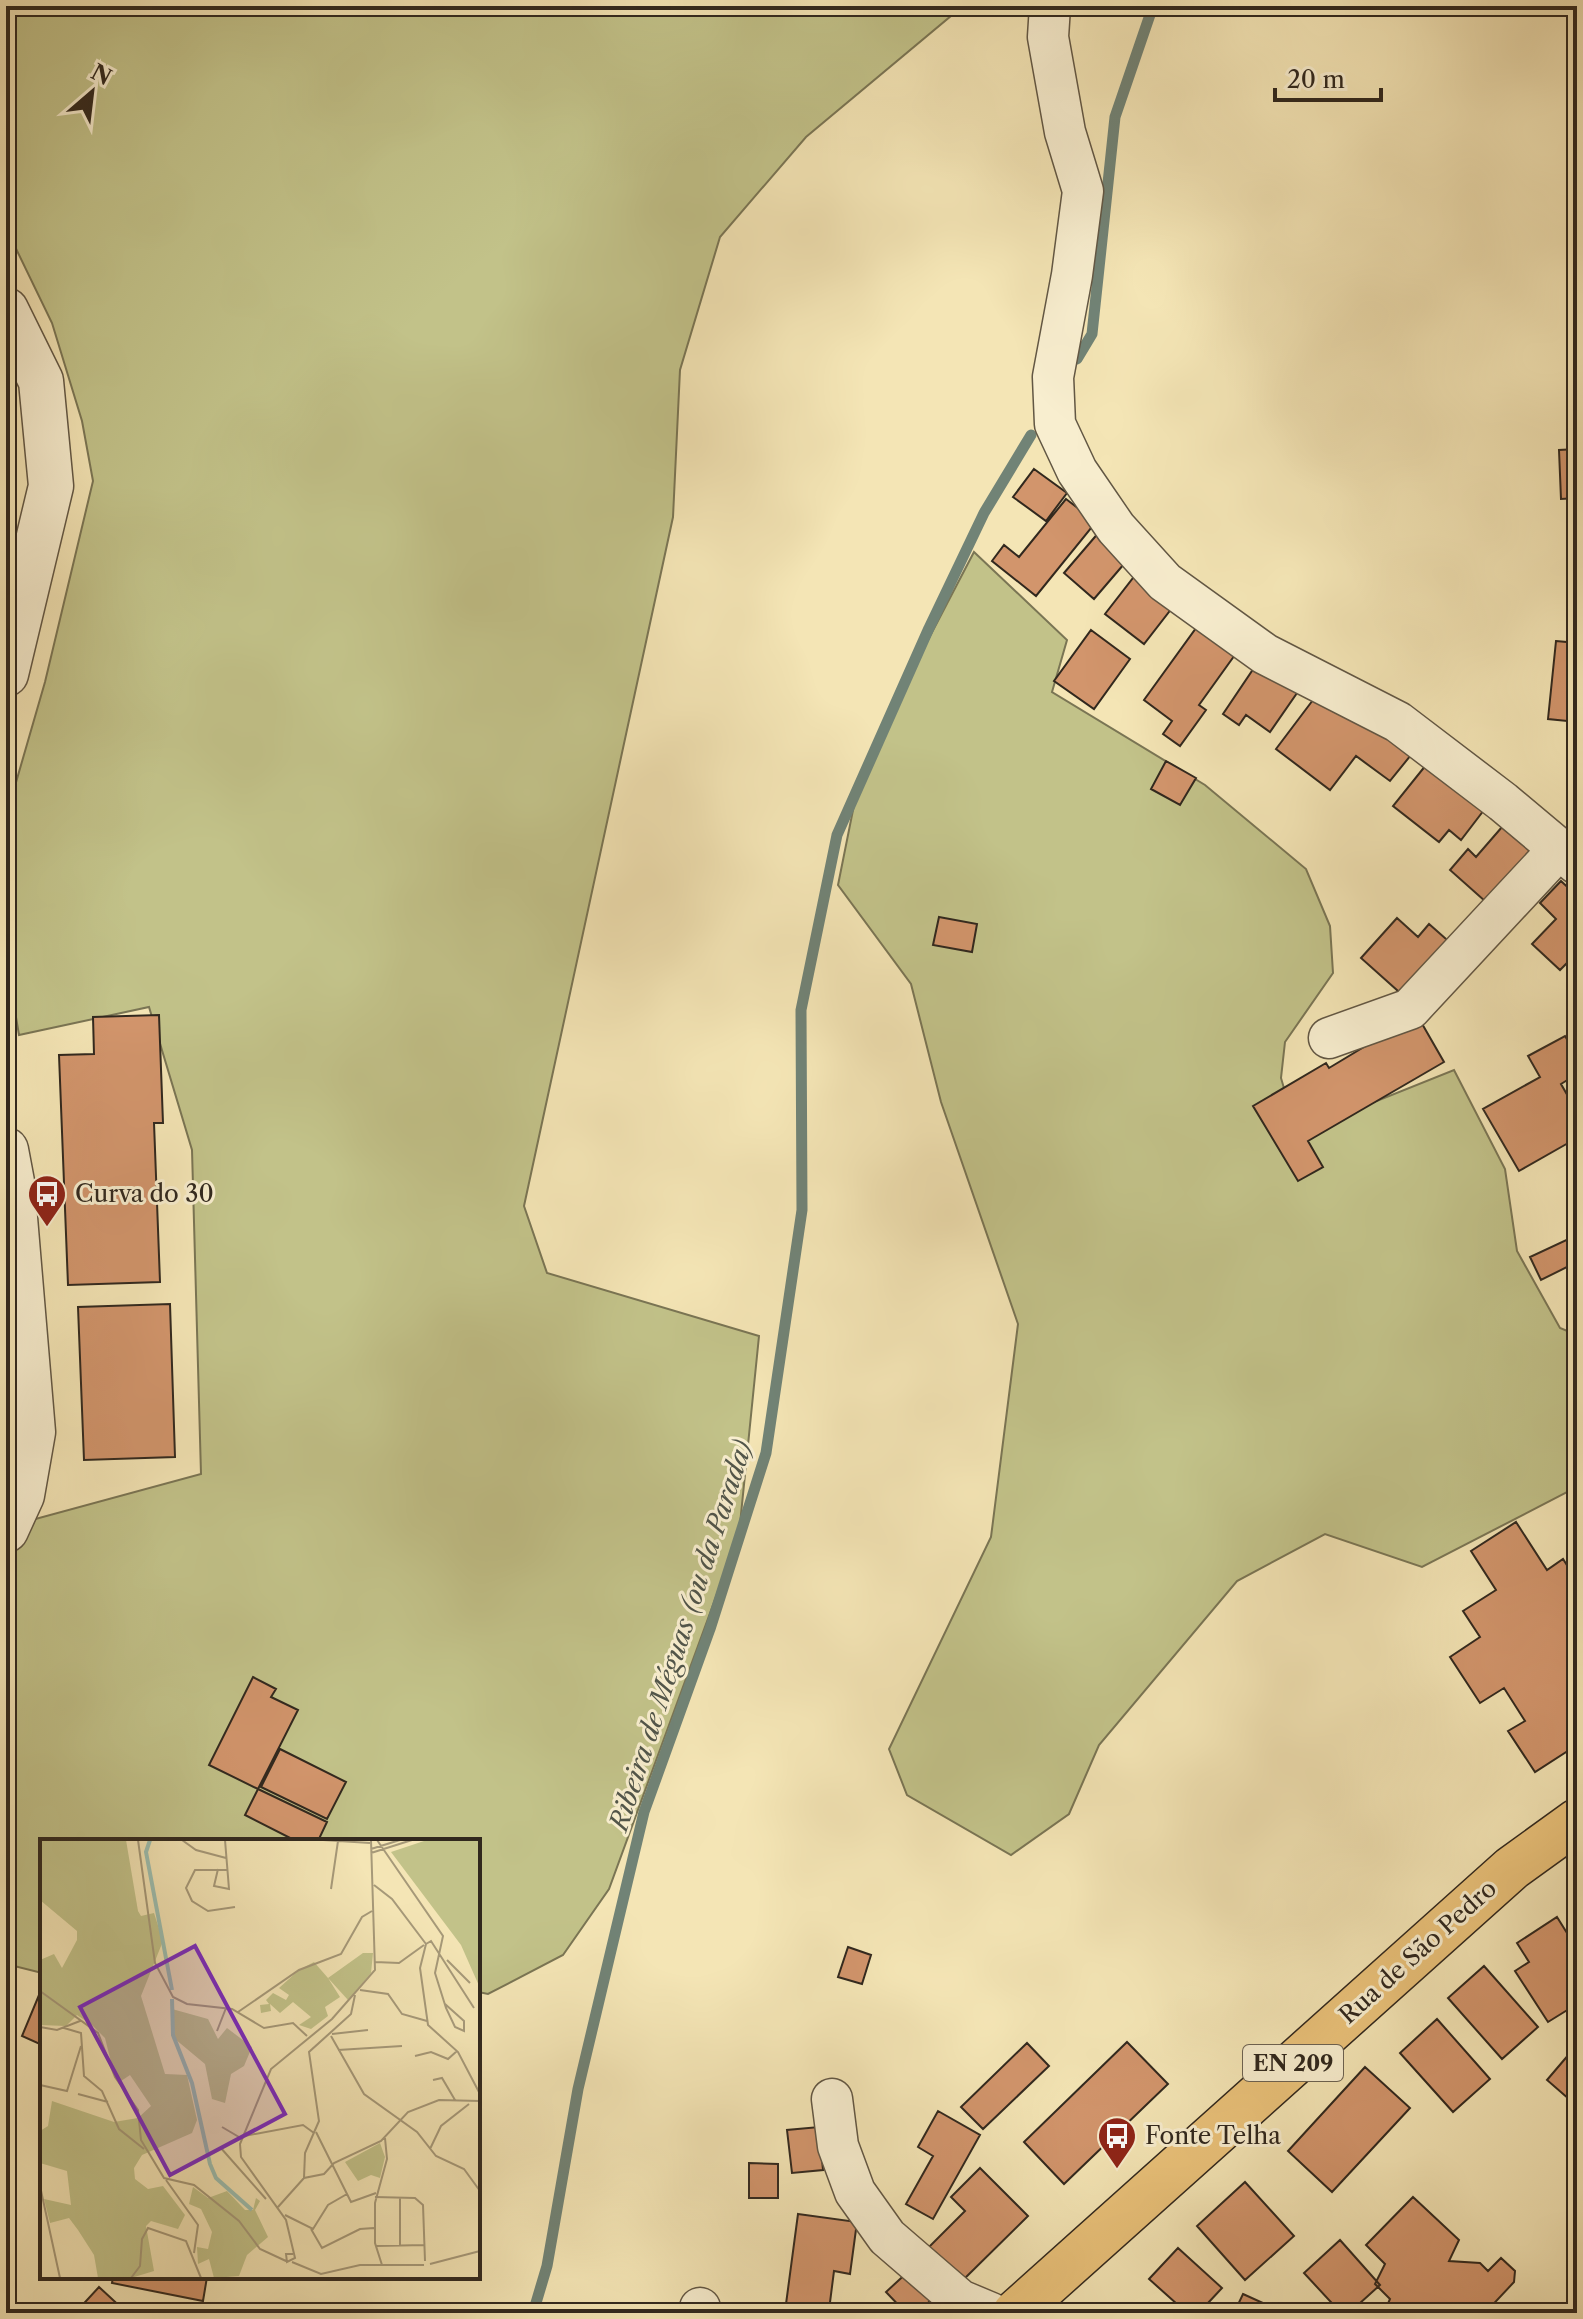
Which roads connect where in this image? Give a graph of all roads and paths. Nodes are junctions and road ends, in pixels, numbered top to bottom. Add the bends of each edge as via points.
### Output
1 (1050, 6) edge
2 (6, 310) edge
3 (6, 674) edge
4 (1568, 856) edge
5 (1329, 1038) dead end
6 (6, 1150) edge
7 (6, 1530) edge
8 (1577, 1821) edge
9 (832, 2099) dead end
10 (991, 2313) edge
11 (1015, 2313) edge

1 - 4 street via 1048,37 1065,132 1083,191 1053,377 1055,424 1077,471 1116,528 1165,582 1265,654 1398,722
2 - 3 street via 41,381 51,486
4 - 5 street via 1410,1009
6 - 7 street via 33,1432 22,1495
8 - 11 main road, Rua de São Pedro / EN 209 via 1512,1868
9 - 10 street via 838,2146 855,2192 887,2237 960,2300

